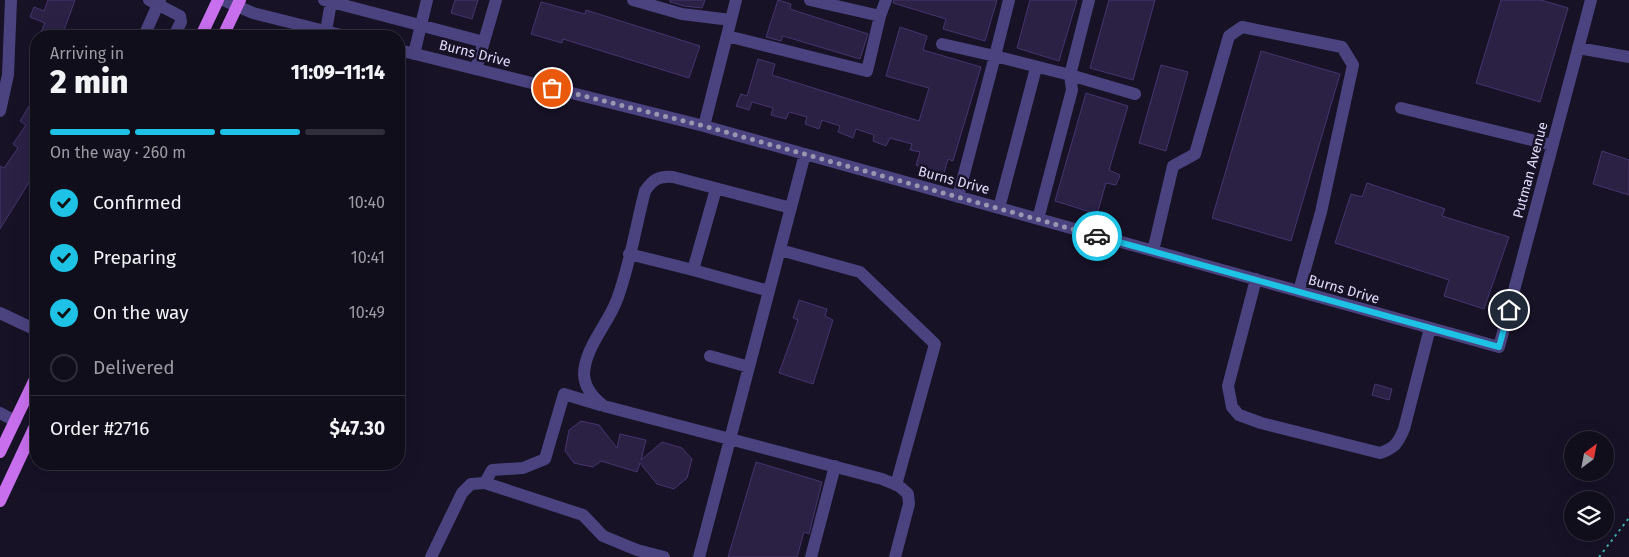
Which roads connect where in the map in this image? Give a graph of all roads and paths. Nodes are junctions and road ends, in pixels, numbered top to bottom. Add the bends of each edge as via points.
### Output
1 (11, 0) edge
2 (218, 0) edge
3 (223, 0) edge
4 (427, 0) edge
5 (496, 0) edge
6 (633, 0) edge
7 (736, 0) edge
8 (810, 0) edge
9 (886, 0) edge
10 (1009, 0) edge
11 (1089, 0) edge
12 (1591, 0) edge
13 (156, 1) edge
14 (327, 1) edge
15 (238, 3) edge
16 (880, 16) junction
17 (731, 20) junction
18 (420, 25) junction
19 (146, 30) edge
20 (177, 30) edge
21 (204, 30) edge
22 (226, 30) edge
23 (322, 30) edge
24 (326, 30) edge
25 (727, 36) junction
26 (484, 42) junction
27 (942, 44) dead end
28 (1578, 48) junction
29 (405, 52) edge
30 (414, 54) junction
31 (995, 56) junction
32 (1629, 57) edge
33 (1036, 68) junction
34 (476, 69) junction
35 (1070, 75) junction
36 (1135, 94) dead end
37 (1401, 108) dead end
38 (0, 110) edge
39 (704, 126) junction
40 (1552, 145) junction
41 (805, 154) junction
42 (716, 189) junction
43 (958, 197) junction
44 (791, 208) junction
45 (999, 208) junction
46 (1038, 219) junction
47 (780, 250) junction
48 (1153, 251) junction
49 (629, 254) junction
50 (693, 270) junction
51 (1256, 279) junction
52 (769, 291) junction
53 (1299, 292) junction
54 (0, 313) edge
55 (30, 327) edge
56 (1430, 328) junction
57 (1499, 347) joint
58 (710, 356) dead end
59 (749, 367) junction
60 (30, 390) edge
61 (604, 406) junction
62 (0, 413) edge
63 (15, 421) junction
64 (30, 437) edge
65 (730, 438) junction
66 (0, 452) edge
67 (835, 466) junction
68 (485, 483) junction
69 (896, 485) junction
70 (0, 501) edge
71 (1629, 518) edge
72 (431, 557) edge
73 (664, 557) edge
74 (699, 557) edge
75 (811, 557) edge
76 (895, 557) edge
77 (1599, 557) edge

1 - 38 street via 8,75
2 - 21 main road
3 - 15 street
4 - 18 street
5 - 26 street
6 - 17 street via 682,14
7 - 17 street
8 - 16 street
9 - 16 street
10 - 31 street
11 - 35 street
12 - 28 street, Putman Avenue
13 - 19 street
13 - 20 street via 180,16
14 - 18 street
14 - 24 street
15 - 22 main road
15 - 23 street via 253,13
16 - 25 street via 867,71
17 - 25 street
18 - 26 street
18 - 30 street
25 - 39 street
26 - 34 street
27 - 31 street
28 - 32 street
28 - 40 street, Putman Avenue
29 - 30 street, Burns Drive
30 - 34 street, Burns Drive
31 - 33 street
31 - 43 street
33 - 35 street
33 - 45 street
34 - 39 street, Burns Drive
35 - 36 street
35 - 46 street via 1072,90
37 - 40 street
39 - 41 street, Burns Drive
40 - 57 street, Putman Avenue
41 - 43 street, Burns Drive
41 - 44 street
42 - 44 street
42 - 49 street via 673,177 661,176 651,181
42 - 50 street
43 - 45 street, Burns Drive
44 - 47 street
45 - 46 street, Burns Drive
46 - 48 street, Burns Drive
47 - 52 street
47 - 69 street via 860,272 935,344
48 - 51 street, Burns Drive
48 - 53 street via 1173,166 1194,154 1229,36 1242,27 1342,47 1353,65 1321,212
49 - 50 street
49 - 61 street via 616,301 586,364 584,376 595,400
50 - 52 street
51 - 53 street, Burns Drive
51 - 56 street via 1228,386 1232,407 1239,415 1261,423 1380,453 1392,449 1398,444 1404,429
52 - 59 street
53 - 56 street, Burns Drive
54 - 55 street
56 - 57 street, Burns Drive
58 - 59 street
59 - 65 street
60 - 63 main road
61 - 65 street
61 - 68 street via 564,394 545,460 523,468 492,470
62 - 63 street
63 - 66 main road
64 - 70 main road
65 - 67 street
65 - 74 street
67 - 69 street
67 - 75 street
68 - 72 street via 471,484 462,493
68 - 73 street via 583,515 603,536
69 - 76 street via 908,494 909,504
71 - 77 path

